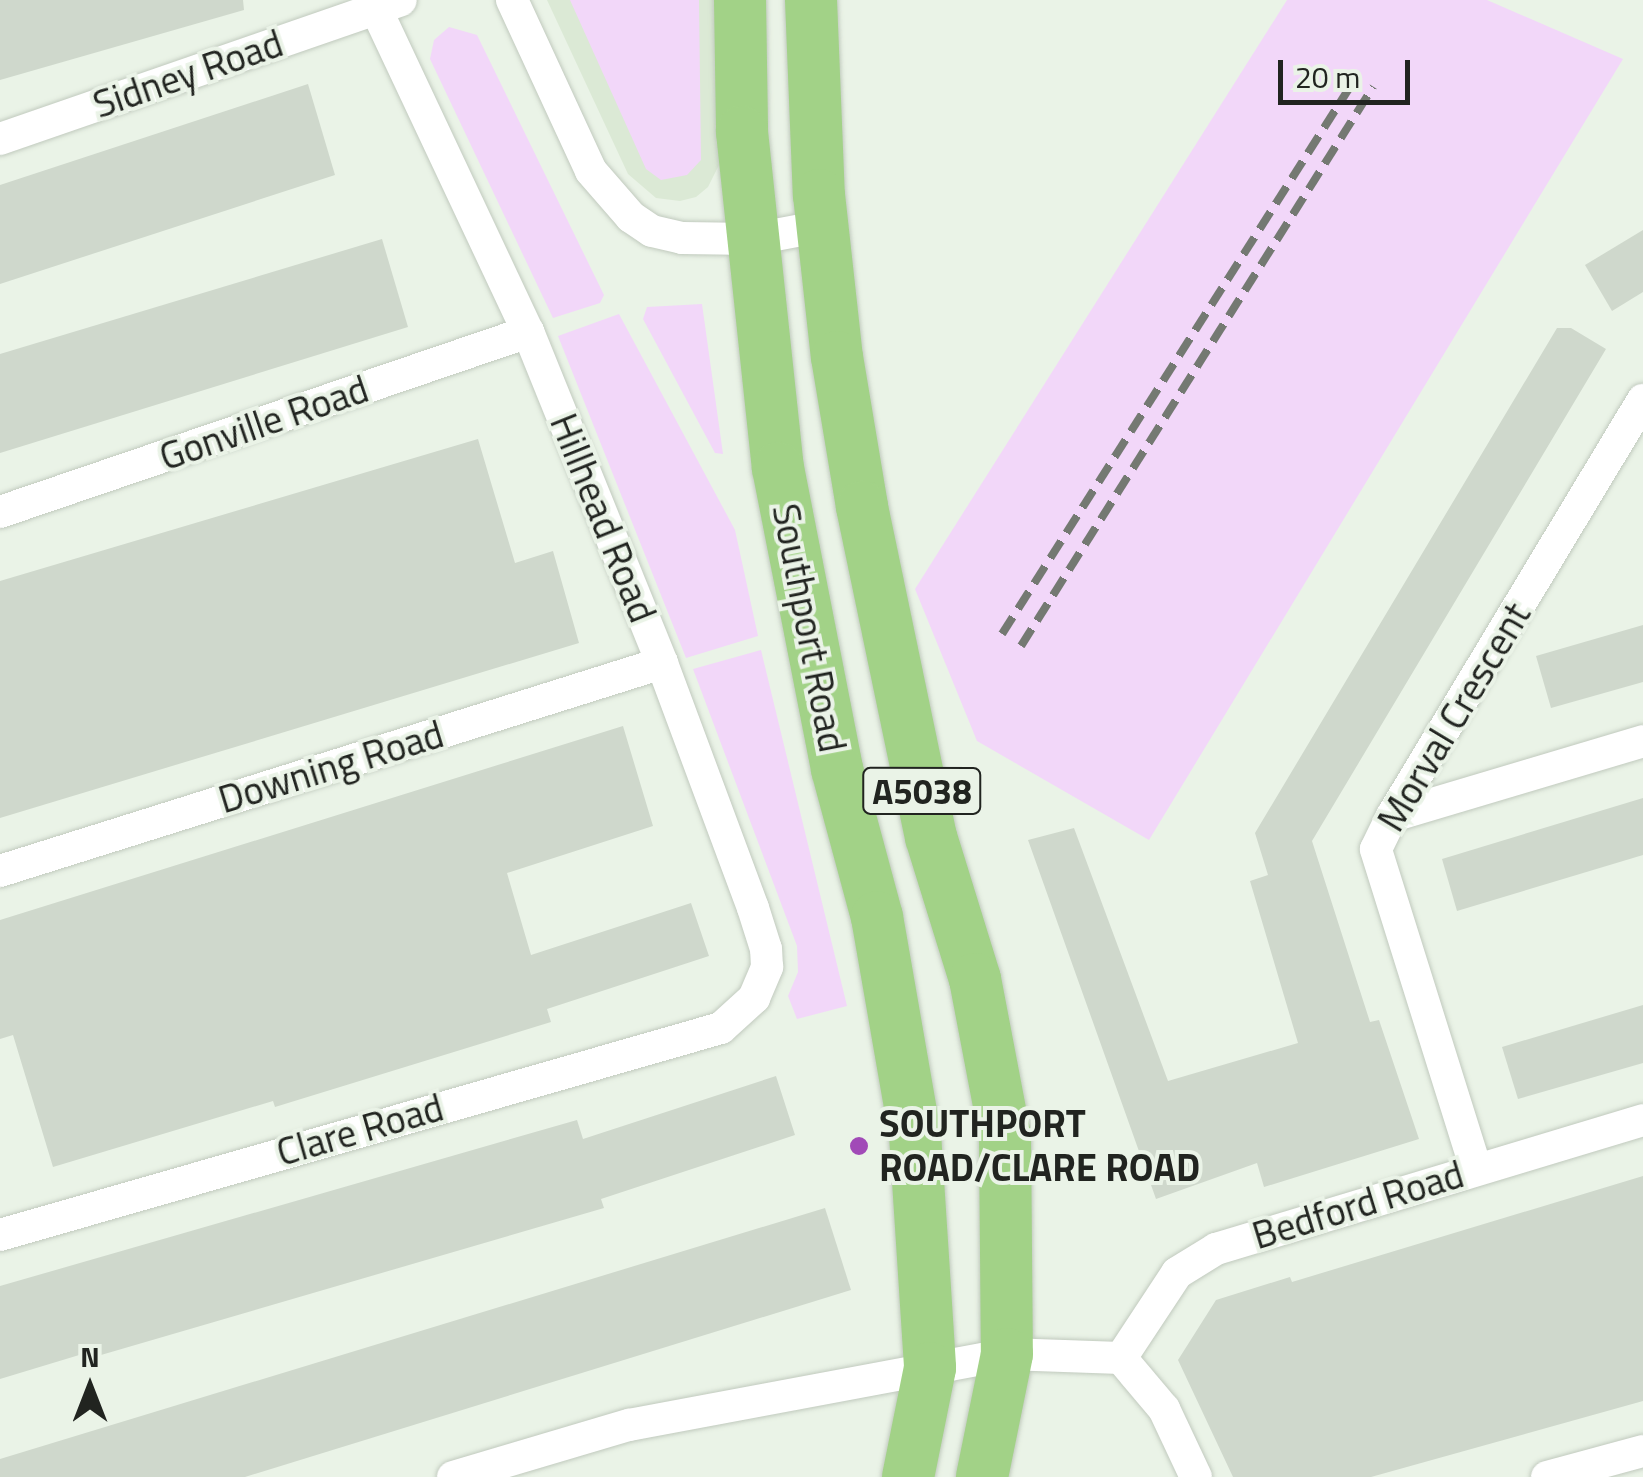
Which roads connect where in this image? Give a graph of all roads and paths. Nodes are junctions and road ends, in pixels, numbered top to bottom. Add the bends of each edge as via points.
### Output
1 (512, 0) edge
2 (740, 0) edge
3 (810, 0) edge
4 (383, 3) edge
5 (0, 139) edge
6 (823, 226) junction
7 (754, 238) junction
8 (528, 332) junction
9 (1643, 400) edge
10 (0, 512) edge
11 (662, 664) junction
12 (1643, 741) edge
13 (1392, 816) junction
14 (0, 871) edge
15 (721, 1028) joint
16 (1643, 1120) edge
17 (1476, 1169) junction
18 (0, 1235) edge
19 (1007, 1354) junction
20 (1120, 1358) junction
21 (930, 1368) junction
22 (1643, 1451) edge
23 (452, 1477) edge
24 (908, 1477) edge
25 (982, 1477) edge
26 (1196, 1477) edge
27 (1547, 1477) edge

1 - 7 street via 612,200 652,230 682,238
2 - 7 main road, Southport Road / A5038 via 742,132
3 - 6 main road, Southport Road / A5038
4 - 5 street, Sidney Road
4 - 8 street, Hillhead Road
6 - 7 street
6 - 19 main road, Southport Road / A5038 via 862,507 931,837 975,980 1005,1136
7 - 21 main road, Southport Road / A5038 via 778,468 837,769 877,917 916,1134
8 - 10 street, Gonville Road
8 - 11 street, Hillhead Road
9 - 13 street, Morval Crescent
11 - 14 street, Downing Road
11 - 15 street, Hillhead Road via 766,949 754,998
12 - 13 street
13 - 17 street, Morval Crescent via 1376,849
15 - 18 street, Clare Road
16 - 17 street, Bedford Road
17 - 20 street, Bedford Road via 1216,1248 1177,1274
19 - 20 street
19 - 21 street
19 - 25 main road, A5038
20 - 26 street via 1164,1410
21 - 23 street via 630,1425
21 - 24 main road, A5038
22 - 27 street

